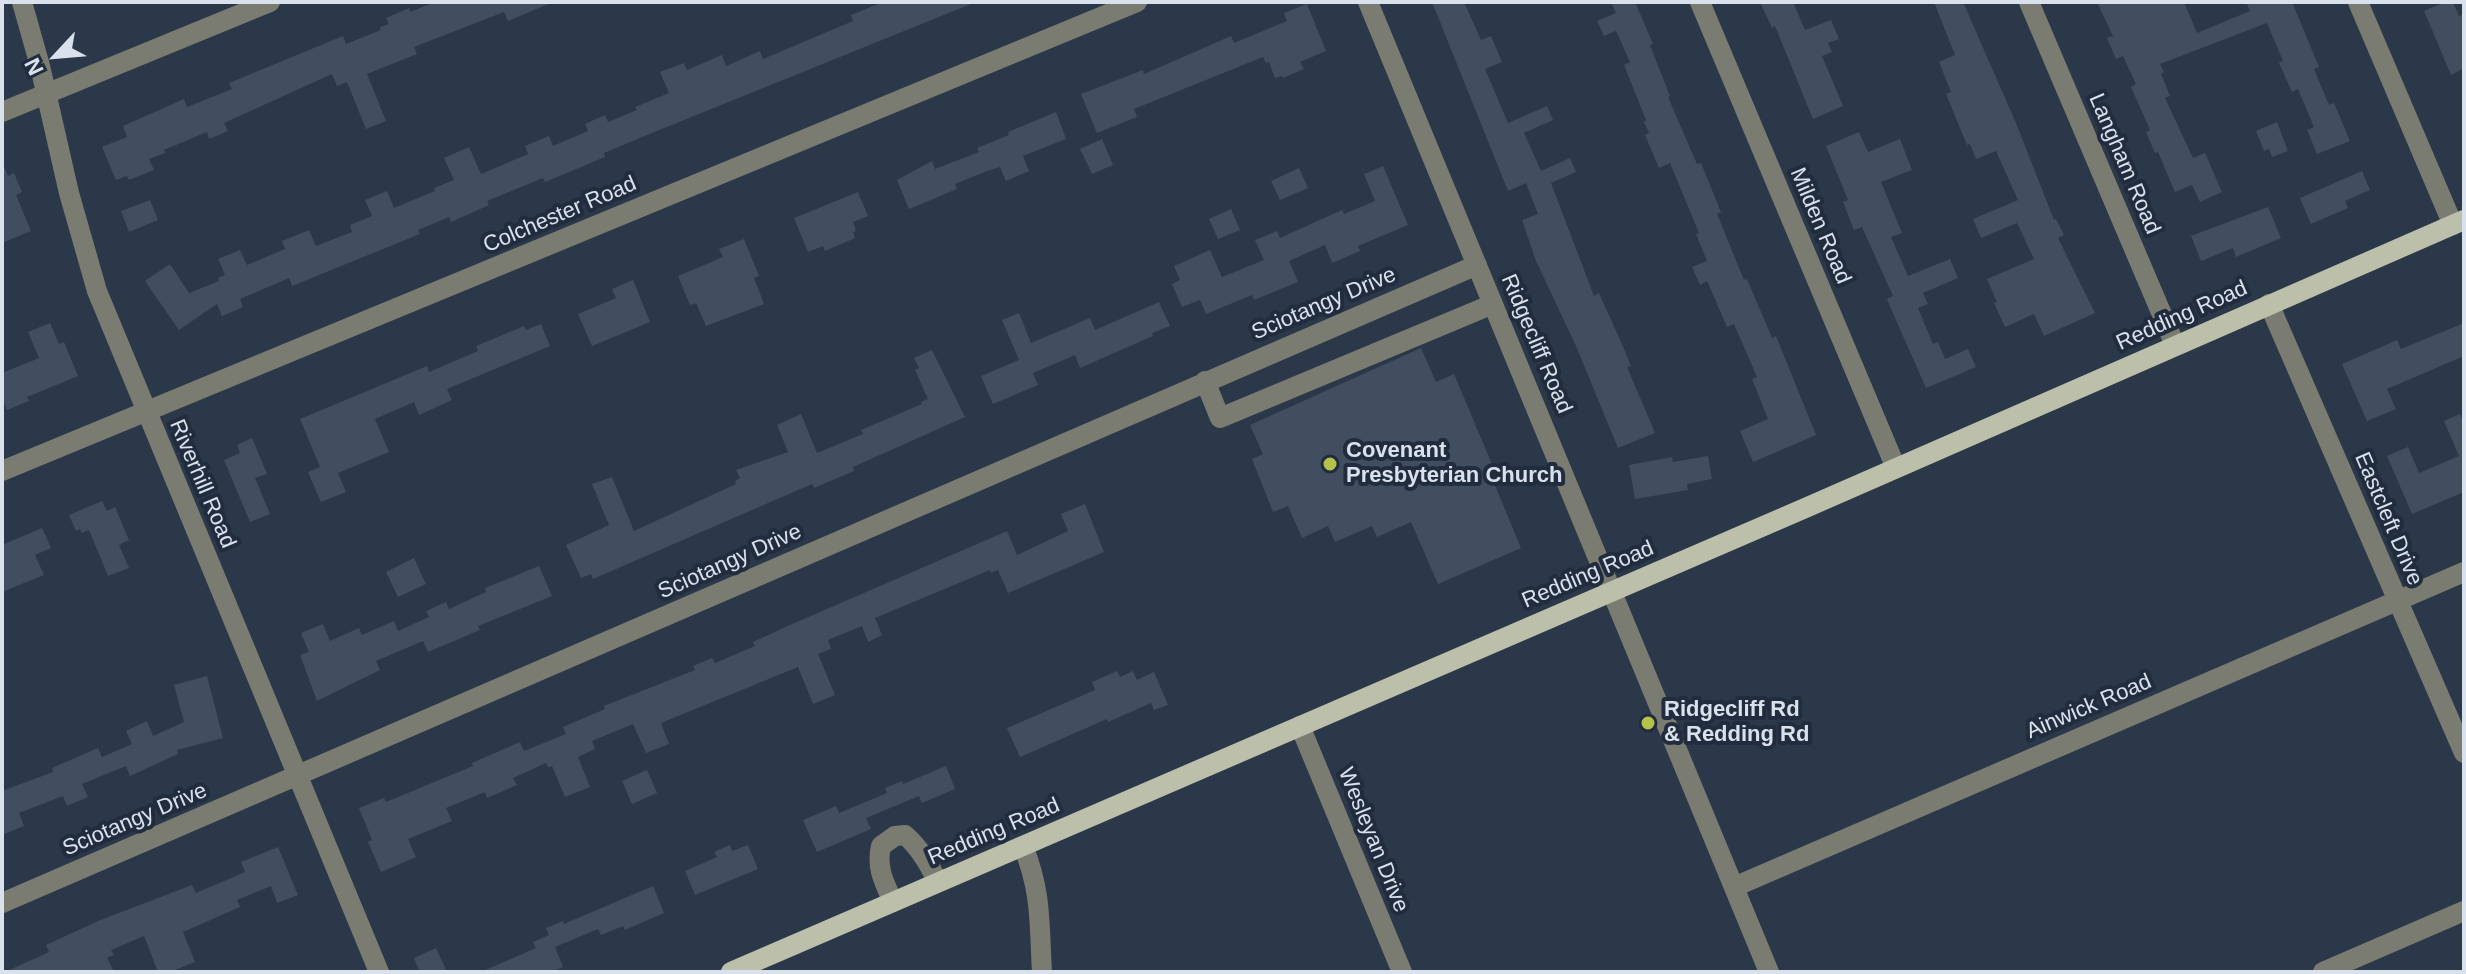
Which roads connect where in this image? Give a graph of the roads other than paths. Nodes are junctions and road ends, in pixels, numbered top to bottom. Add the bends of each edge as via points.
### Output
1 (22, 2) edge
2 (270, 2) edge
3 (1137, 2) edge
4 (1368, 2) edge
5 (1700, 2) edge
6 (2029, 2) edge
7 (2358, 2) edge
8 (47, 93) junction
9 (2, 112) edge
10 (2458, 222) edge
11 (1477, 265) junction
12 (1493, 304) junction
13 (2269, 304) junction
14 (2175, 345) junction
15 (1205, 381) junction
16 (146, 413) junction
17 (1896, 468) junction
18 (2, 471) edge
19 (2464, 572) edge
20 (1611, 590) junction
21 (2397, 600) junction
22 (1300, 726) junction
23 (2464, 753) edge
24 (297, 776) junction
25 (1023, 846) junction
26 (938, 882) junction
27 (1734, 887) junction
28 (893, 902) junction
29 (2, 903) edge
30 (2464, 911) edge
31 (379, 972) edge
32 (731, 972) edge
33 (1042, 972) edge
34 (1402, 972) edge
35 (1769, 972) edge
36 (2323, 972) edge

1 - 8 street, Riverhill Road
2 - 8 street
3 - 16 street, Colchester Road
4 - 11 street, Ridgecliff Road
5 - 17 street, Milden Road
6 - 14 street, Langham Road
7 - 10 street
8 - 9 street
8 - 16 street, Riverhill Road via 97,291
10 - 13 main road, Redding Road
11 - 12 street, Ridgecliff Road
11 - 15 street, Sciotangy Drive
12 - 15 street via 1220,418
12 - 20 street, Ridgecliff Road
13 - 14 main road, Redding Road
13 - 21 street, Eastcleft Drive
14 - 17 main road, Redding Road
15 - 24 street, Sciotangy Drive
16 - 18 street, Colchester Road
16 - 24 street, Riverhill Road
17 - 20 main road, Redding Road
19 - 21 street, Ainwick Road
20 - 22 main road, Redding Road
20 - 27 street, Ridgecliff Road
21 - 23 street, Eastcleft Drive
21 - 27 street, Ainwick Road
22 - 25 main road, Redding Road
22 - 34 street, Wesleyan Drive
24 - 29 street, Sciotangy Drive
24 - 31 street, Riverhill Road
25 - 26 main road, Redding Road
25 - 33 street via 1041,915
26 - 28 main road, Redding Road
26 - 28 street via 913,842 905,835 895,836 881,846 877,861
27 - 35 street, Ridgecliff Road
28 - 32 main road, Redding Road
30 - 36 street

